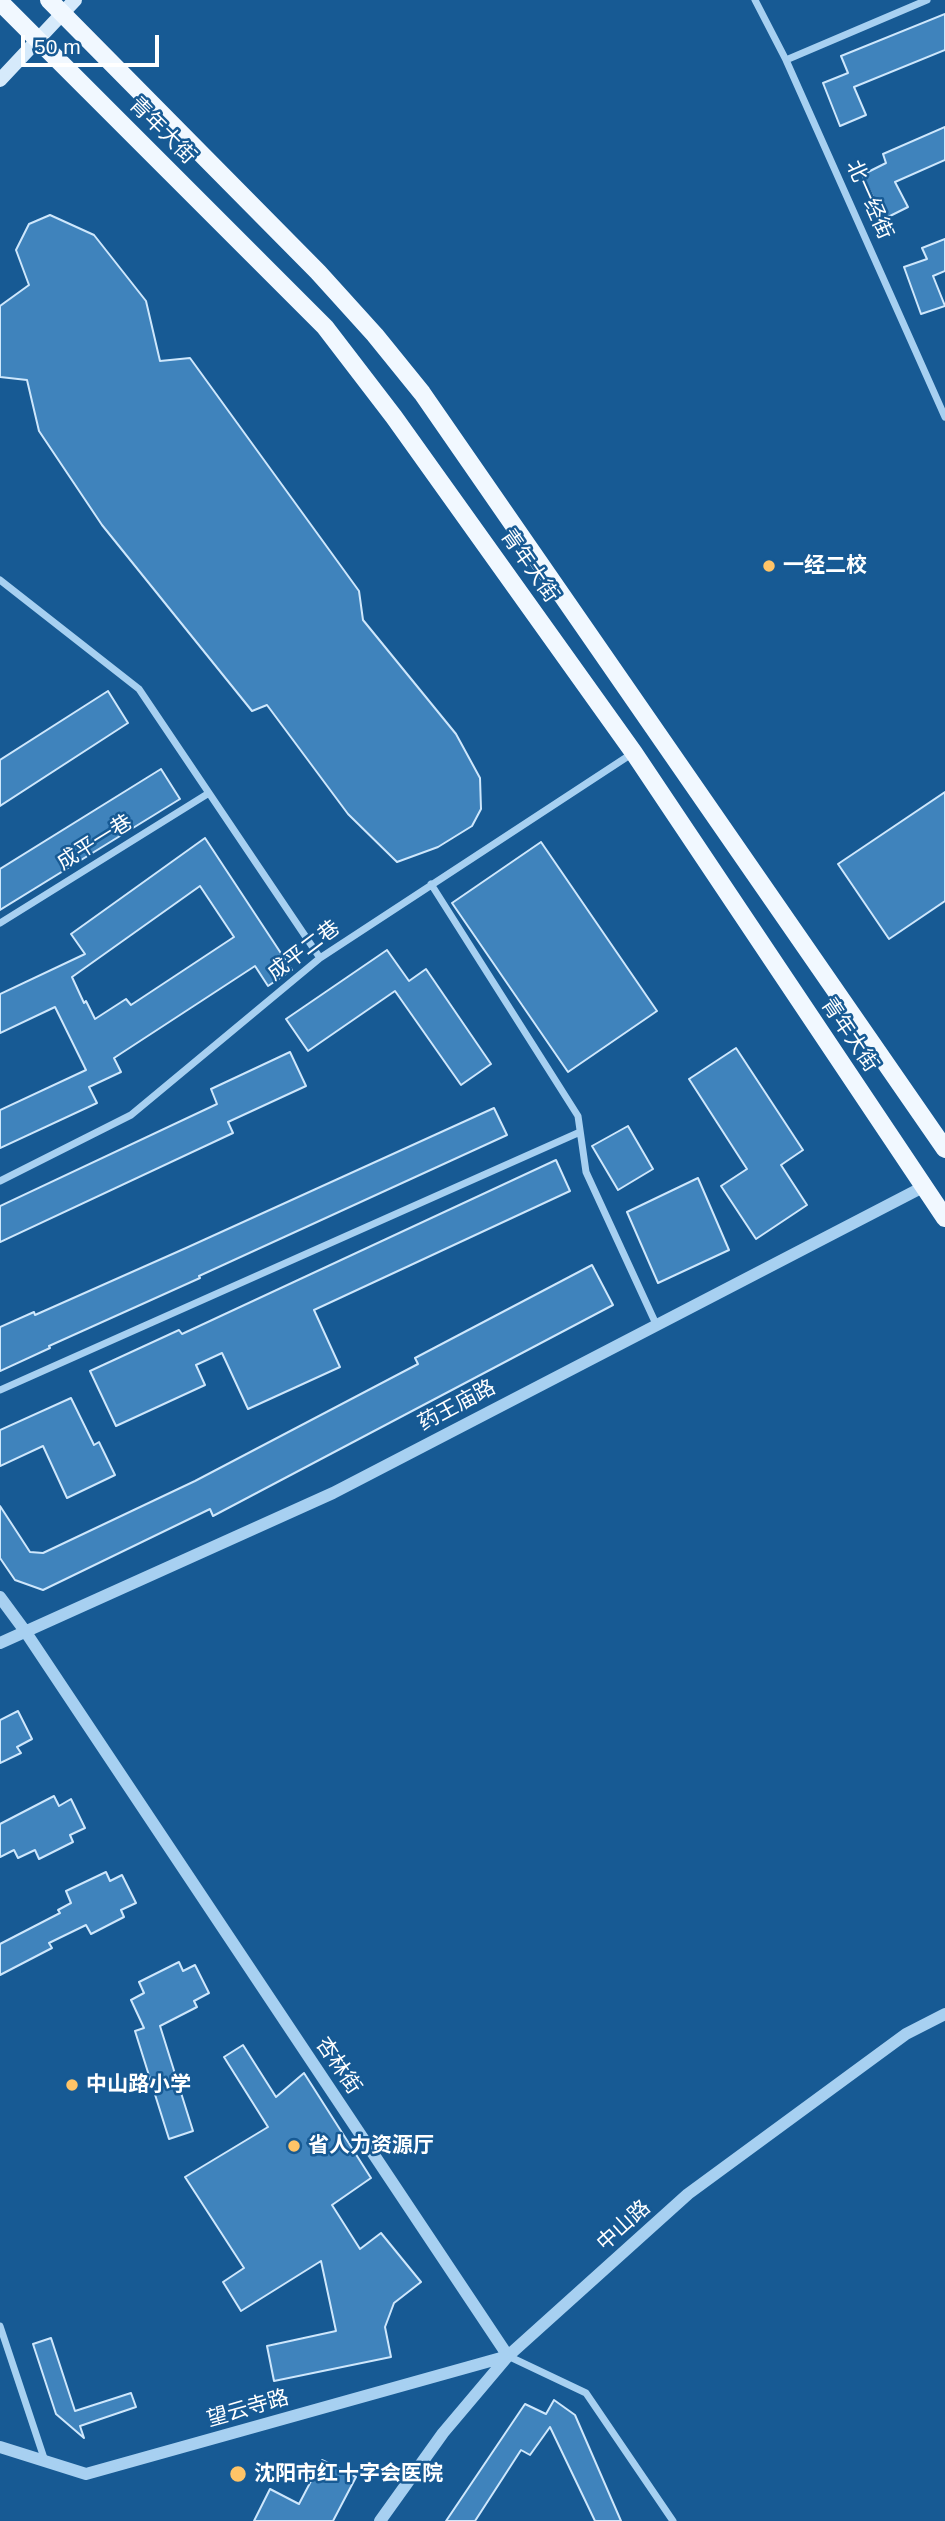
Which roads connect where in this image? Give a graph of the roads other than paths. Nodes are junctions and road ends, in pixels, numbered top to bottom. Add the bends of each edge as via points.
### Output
1 (49, 0) edge
2 (75, 0) edge
3 (755, 0) edge
4 (927, 0) edge
5 (0, 2) edge
6 (62, 14) junction
7 (37, 40) junction
8 (786, 60) junction
9 (0, 79) edge
10 (945, 417) edge
11 (0, 580) edge
12 (634, 753) junction
13 (209, 793) junction
14 (431, 884) junction
15 (0, 923) edge
16 (320, 958) junction
17 (580, 1132) junction
18 (945, 1149) edge
19 (0, 1181) edge
20 (923, 1187) junction
21 (945, 1218) edge
22 (656, 1324) junction
23 (0, 1390) edge
24 (0, 1597) edge
25 (25, 1631) junction
26 (0, 1643) edge
27 (945, 2014) edge
28 (0, 2326) edge
29 (508, 2357) junction
30 (0, 2447) edge
31 (45, 2461) junction
32 (380, 2521) edge
33 (673, 2521) edge

1 - 6 main road, 青年大街
2 - 6 main road
3 - 8 street, 北一经街
4 - 8 street
5 - 7 main road, 青年大街
6 - 7 main road
6 - 18 main road, 青年大街 via 318,272 422,393
7 - 9 main road
7 - 12 main road, 青年大街 via 325,327
8 - 10 street, 北一经街
11 - 13 street via 139,690
12 - 14 street, 成平二巷
12 - 20 main road, 青年大街
13 - 15 street, 成平一巷
13 - 16 street
14 - 16 street, 成平二巷
14 - 17 street via 578,1116
16 - 19 street, 成平二巷 via 131,1115
17 - 22 street via 586,1172
17 - 23 street
20 - 21 main road, 青年大街
20 - 22 street, 药王庙路
22 - 25 street, 药王庙路 via 333,1493
24 - 25 street, 杏林街
25 - 26 street, 药王庙路
25 - 29 street, 杏林街
27 - 29 street, 中山路 via 906,2034 688,2194
28 - 31 street
29 - 31 street, 望云寺路 via 86,2474
29 - 32 street, 中山路 via 443,2433
29 - 33 street via 586,2393
30 - 31 street, 望云寺路

